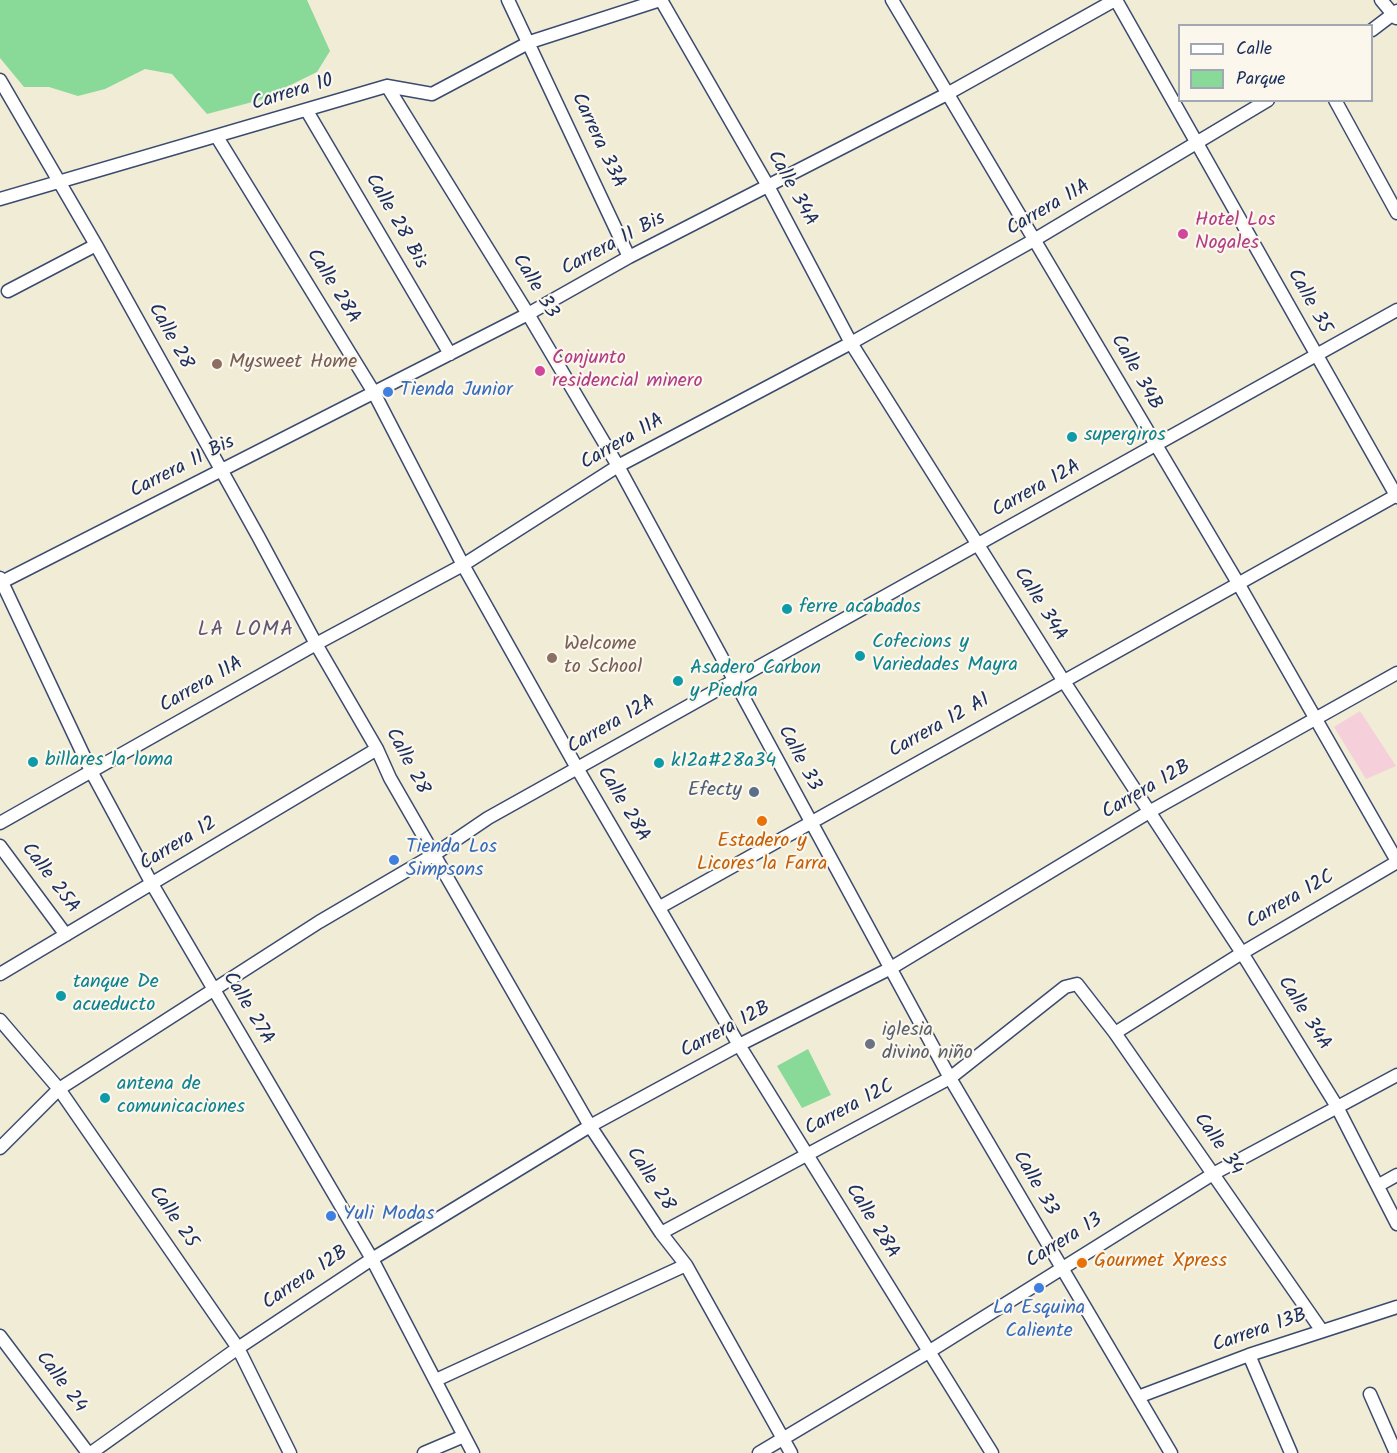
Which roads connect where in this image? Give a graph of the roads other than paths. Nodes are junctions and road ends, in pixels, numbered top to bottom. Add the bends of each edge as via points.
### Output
1 (508, 0) edge
2 (660, 0) edge
3 (892, 0) edge
4 (1116, 0) edge
5 (1381, 0) edge
6 (1396, 15) edge
7 (1373, 29) edge
8 (530, 42) junction
9 (0, 80) edge
10 (387, 86) junction
11 (947, 94) junction
12 (1265, 102) edge
13 (1336, 102) edge
14 (307, 111) junction
15 (217, 137) junction
16 (1198, 144) junction
17 (59, 183) junction
18 (768, 186) junction
19 (0, 199) edge
20 (1397, 213) edge
21 (1034, 240) junction
22 (96, 244) junction
23 (629, 257) junction
24 (8, 291) dead end
25 (1397, 310) edge
26 (528, 314) junction
27 (851, 343) junction
28 (450, 354) junction
29 (1315, 356) junction
30 (373, 392) junction
31 (1156, 447) junction
32 (618, 466) junction
33 (221, 471) junction
34 (1397, 496) edge
35 (978, 544) junction
36 (463, 566) junction
37 (1, 581) edge
38 (1238, 583) junction
39 (316, 644) junction
40 (1397, 673) edge
41 (733, 679) junction
42 (1063, 680) junction
43 (1316, 718) junction
44 (377, 749) junction
45 (577, 768) junction
46 (91, 771) junction
47 (1149, 812) junction
48 (810, 822) junction
49 (0, 823) edge
50 (0, 846) edge
51 (435, 854) junction
52 (1397, 861) edge
53 (152, 884) junction
54 (660, 907) junction
55 (66, 935) junction
56 (1242, 953) junction
57 (891, 968) junction
58 (0, 974) edge
59 (1077, 984) joint
60 (212, 990) junction
61 (0, 1020) edge
62 (1115, 1033) junction
63 (739, 1045) junction
64 (1397, 1075) edge
65 (950, 1078) junction
66 (59, 1089) junction
67 (1336, 1105) junction
68 (590, 1126) junction
69 (0, 1148) edge
70 (806, 1155) junction
71 (1213, 1174) junction
72 (1397, 1175) edge
73 (1379, 1185) junction
74 (1397, 1224) edge
75 (661, 1233) junction
76 (372, 1259) junction
77 (686, 1265) junction
78 (1060, 1268) junction
79 (1397, 1307) edge
80 (1322, 1330) junction
81 (0, 1336) edge
82 (238, 1348) junction
83 (930, 1351) junction
84 (1249, 1355) junction
85 (436, 1380) junction
86 (1370, 1394) dead end
87 (1138, 1397) junction
88 (464, 1436) junction
89 (784, 1438) junction
90 (90, 1453) edge
91 (290, 1453) edge
92 (424, 1453) edge
93 (473, 1453) edge
94 (759, 1453) edge
95 (791, 1453) edge
96 (992, 1453) edge
97 (1171, 1453) edge
98 (1291, 1453) edge
99 (1396, 1453) edge

1 - 8 street, Carrera 33A
2 - 8 street, Carrera 10
2 - 18 street, Calle 34A
3 - 11 street, Calle 34B
4 - 11 street, Carrera 11 Bis
4 - 16 street, Calle 35
5 - 6 street
6 - 7 street
8 - 10 street, Carrera 10 via 432,94
8 - 23 street, Carrera 33A
9 - 17 street, Calle 28
10 - 14 street, Carrera 10
10 - 26 street, Calle 33
11 - 18 street, Carrera 11 Bis
11 - 21 street, Calle 34B
12 - 16 street, Carrera 11A
13 - 20 street
14 - 15 street, Carrera 10
14 - 28 street, Calle 28 Bis
15 - 17 street, Carrera 10
15 - 30 street, Calle 28A
16 - 21 street, Carrera 11A
16 - 29 street, Calle 35
17 - 19 street, Carrera 10
17 - 22 street, Calle 28
18 - 23 street, Carrera 11 Bis
18 - 27 street, Calle 34A
21 - 27 street, Carrera 11A
21 - 31 street, Calle 34B
22 - 24 street
22 - 33 street, Calle 28
23 - 26 street, Carrera 11 Bis
25 - 29 street, Carrera 12A
26 - 28 street, Carrera 11 Bis
26 - 32 street, Calle 33
27 - 32 street, Carrera 11A
27 - 35 street, Calle 34A
28 - 30 street, Carrera 11 Bis
29 - 31 street, Carrera 12A
29 - 34 street, Calle 35
30 - 33 street, Carrera 11 Bis
30 - 36 street, Calle 28A
31 - 35 street, Carrera 12A
31 - 38 street, Calle 34B
32 - 36 street, Carrera 11A
32 - 41 street, Calle 33
33 - 37 street, Carrera 11 Bis
33 - 39 street, Calle 28
34 - 38 street, Carrera 12 A1
35 - 41 street, Carrera 12A
35 - 42 street, Calle 34A
36 - 39 street, Carrera 11A
36 - 45 street, Calle 28A
37 - 46 street, Calle 27A
38 - 42 street, Carrera 12 A1
38 - 43 street, Calle 34B
39 - 44 street, Calle 28
39 - 46 street, Carrera 11A
40 - 43 street, Carrera 12B
41 - 45 street, Carrera 12A
41 - 48 street, Calle 33
42 - 47 street, Calle 34A
42 - 48 street, Carrera 12 A1
43 - 47 street, Carrera 12B
43 - 52 street, Calle 34B
44 - 51 street, Calle 28
44 - 53 street, Carrera 12
45 - 51 street, Carrera 12A via 488,818
45 - 54 street, Calle 28A
46 - 49 street, Carrera 11A
46 - 53 street, Calle 27A
47 - 56 street, Calle 34A
47 - 57 street, Carrera 12B
48 - 54 street, Carrera 12 A1
48 - 57 street, Calle 33
50 - 55 street, Calle 25A
51 - 60 street, Carrera 12A
51 - 68 street, Calle 28
52 - 56 street, Carrera 12C
53 - 55 street, Carrera 12
53 - 60 street, Calle 27A
54 - 63 street, Calle 28A
55 - 58 street, Carrera 12
56 - 62 street, Carrera 12C
56 - 67 street, Calle 34A
57 - 63 street, Carrera 12B
57 - 65 street, Calle 33
59 - 62 street, Calle 34
59 - 65 street, Carrera 12C via 1065,987
60 - 66 street, Carrera 12A
60 - 76 street, Calle 27A
61 - 66 street, Calle 25
62 - 71 street, Calle 34
63 - 68 street, Carrera 12B
63 - 70 street, Calle 28A
64 - 67 street, Carrera 13
65 - 70 street, Carrera 12C
65 - 78 street, Calle 33
66 - 69 street, Carrera 12A
66 - 82 street, Calle 25
67 - 71 street, Carrera 13
67 - 73 street, Calle 34A
68 - 75 street, Calle 28
68 - 76 street, Carrera 12B
70 - 75 street, Carrera 12C
70 - 83 street, Calle 28A
71 - 78 street, Carrera 13
71 - 80 street, Calle 34
72 - 73 street
73 - 74 street, Calle 34A
75 - 77 street, Calle 28
76 - 82 street, Carrera 12B
76 - 85 street, Calle 27A
77 - 85 street
77 - 89 street, Calle 28
78 - 83 street, Carrera 13
78 - 87 street, Calle 33
79 - 80 street, Carrera 13B
80 - 84 street, Carrera 13B
81 - 90 street, Calle 24
82 - 90 street, Carrera 12B
82 - 91 street, Calle 25
83 - 89 street, Carrera 13
83 - 96 street, Calle 28A
84 - 87 street, Carrera 13B
84 - 98 street
85 - 88 street, Calle 27A
86 - 99 street
87 - 97 street, Calle 33
88 - 92 street
88 - 93 street, Calle 27A
89 - 94 street, Carrera 13
89 - 95 street, Calle 28

